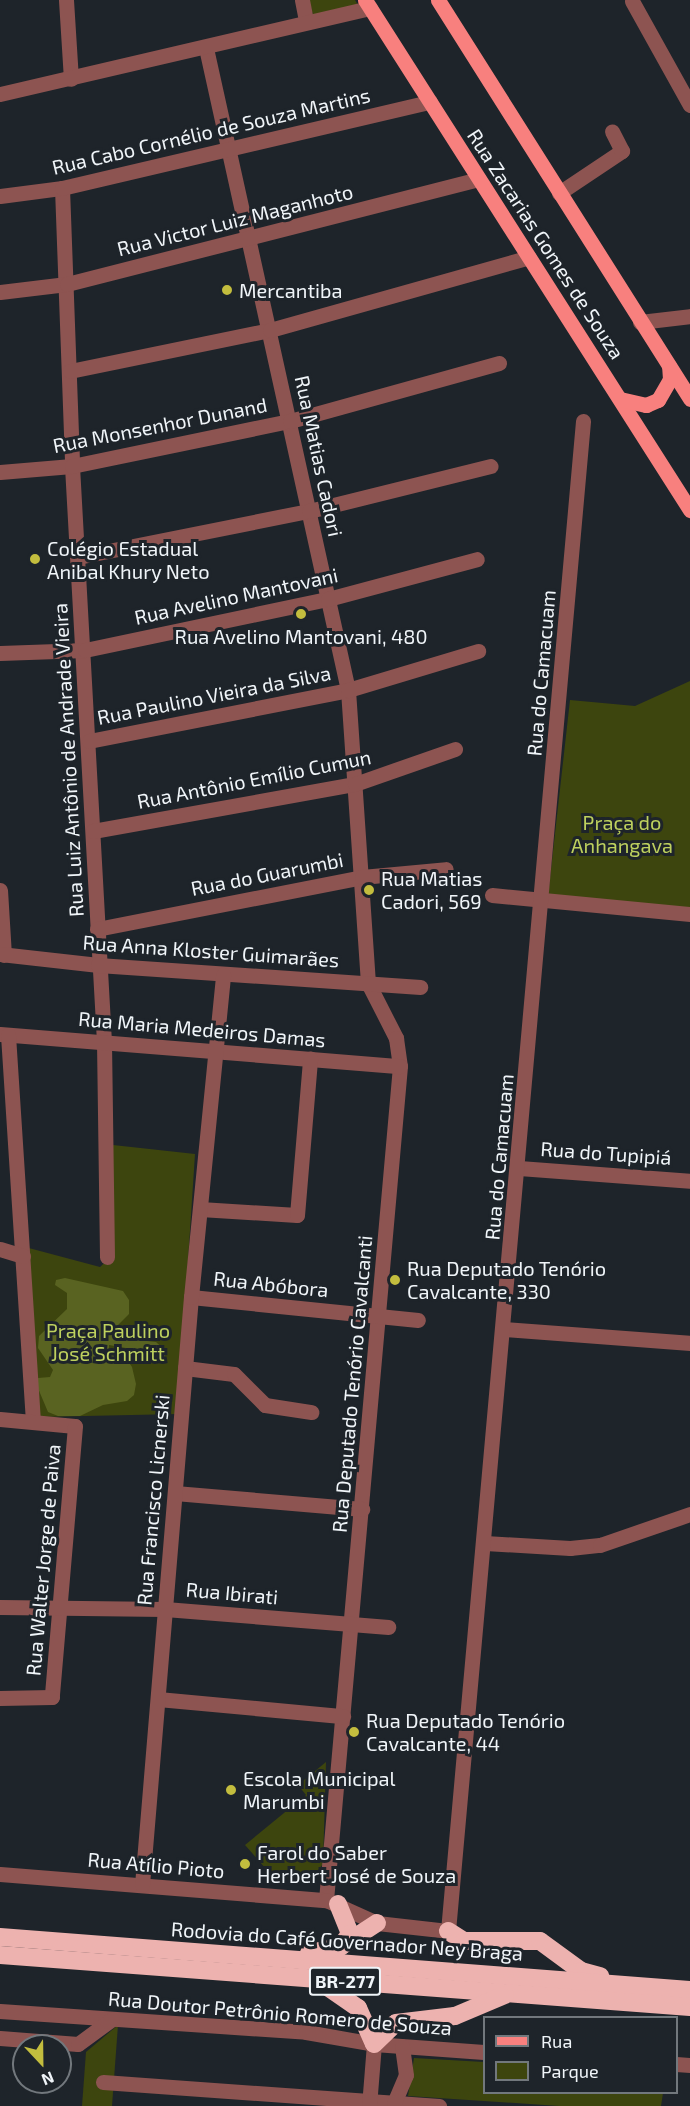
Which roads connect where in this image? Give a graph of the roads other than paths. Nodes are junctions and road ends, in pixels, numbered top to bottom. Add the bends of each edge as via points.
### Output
1 (66, 0) edge
2 (302, 0) edge
3 (438, 0) edge
4 (632, 1) edge
5 (367, 4) edge
6 (306, 20) junction
7 (206, 48) junction
8 (71, 79) junction
9 (0, 94) edge
10 (430, 102) junction
11 (690, 105) edge
12 (612, 131) dead end
13 (231, 150) junction
14 (479, 179) junction
15 (62, 188) junction
16 (559, 193) junction
17 (0, 196) edge
18 (250, 238) junction
19 (529, 257) junction
20 (67, 284) junction
21 (0, 292) edge
22 (690, 316) edge
23 (640, 322) junction
24 (270, 330) junction
25 (499, 363) dead end
26 (669, 366) junction
27 (70, 370) junction
28 (620, 399) junction
29 (690, 399) edge
30 (290, 421) junction
31 (584, 421) dead end
32 (72, 466) junction
33 (491, 466) dead end
34 (0, 472) edge
35 (690, 510) edge
36 (309, 511) junction
37 (78, 557) junction
38 (477, 559) dead end
39 (328, 599) junction
40 (85, 650) junction
41 (478, 651) dead end
42 (0, 653) edge
43 (348, 690) junction
44 (89, 741) junction
45 (455, 749) dead end
46 (355, 784) junction
47 (93, 831) junction
48 (446, 869) dead end
49 (362, 878) junction
50 (0, 891) edge
51 (492, 895) dead end
52 (542, 900) junction
53 (690, 914) edge
54 (97, 929) junction
55 (2, 955) edge
56 (98, 965) junction
57 (223, 975) junction
58 (368, 983) junction
59 (420, 987) dead end
60 (4, 1034) edge
61 (104, 1042) junction
62 (216, 1051) junction
63 (310, 1059) junction
64 (400, 1066) junction
65 (519, 1168) junction
66 (690, 1181) edge
67 (200, 1209) junction
68 (0, 1249) edge
69 (23, 1256) junction
70 (107, 1257) dead end
71 (191, 1297) junction
72 (380, 1316) junction
73 (418, 1320) dead end
74 (505, 1329) junction
75 (690, 1343) edge
76 (185, 1368) junction
77 (311, 1412) dead end
78 (0, 1419) edge
79 (33, 1421) junction
80 (175, 1493) junction
81 (362, 1509) junction
82 (690, 1514) edge
83 (485, 1543) junction
84 (60, 1606) junction
85 (0, 1607) edge
86 (165, 1609) junction
87 (351, 1624) junction
88 (388, 1627) dead end
89 (0, 1698) edge
90 (158, 1699) junction
91 (343, 1716) junction
92 (0, 1874) edge
93 (142, 1885) junction
94 (332, 1902) junction
95 (377, 1923) junction
96 (448, 1932) junction
97 (0, 1937) edge
98 (340, 1947) junction
99 (0, 1955) edge
100 (264, 1957) junction
101 (315, 1979) junction
102 (643, 1986) junction
103 (690, 1990) edge
104 (508, 1994) junction
105 (690, 2007) edge
106 (0, 2011) edge
107 (112, 2019) junction
108 (0, 2038) edge
109 (374, 2044) junction
110 (402, 2046) junction
111 (483, 2052) edge
112 (103, 2082) dead end
113 (394, 2103) junction
114 (369, 2104) edge
115 (439, 2106) edge

1 - 8 street
2 - 6 street
3 - 16 main road, Rua Zacarias Gomes de Souza
4 - 11 street
5 - 6 street
5 - 10 main road, Rua Zacarias Gomes de Souza
6 - 7 street
7 - 8 street
7 - 13 street, Rua Matias Cadori
8 - 9 street
10 - 13 street, Rua Cabo Cornélio de Souza Martins
10 - 14 main road, Rua Zacarias Gomes de Souza
12 - 16 street via 622,151
13 - 15 street, Rua Cabo Cornélio de Souza Martins
13 - 18 street, Rua Matias Cadori
14 - 18 street, Rua Victor Luiz Maganhoto
14 - 19 main road, Rua Zacarias Gomes de Souza
15 - 17 street, Rua Cabo Cornélio de Souza Martins
15 - 20 street, Rua Luiz Antônio de Andrade Vieira
16 - 23 main road, Rua Zacarias Gomes de Souza
18 - 20 street, Rua Victor Luiz Maganhoto
18 - 24 street, Rua Matias Cadori
19 - 24 street
19 - 28 main road, Rua Zacarias Gomes de Souza
20 - 21 street, Rua Victor Luiz Maganhoto
20 - 27 street, Rua Luiz Antônio de Andrade Vieira
22 - 23 street
23 - 26 main road, Rua Zacarias Gomes de Souza
24 - 27 street
24 - 30 street, Rua Matias Cadori
25 - 30 street, Rua Monsenhor Dunand
26 - 28 main road via 670,378 658,400 646,405
26 - 29 main road, Rua Zacarias Gomes de Souza
27 - 32 street, Rua Luiz Antônio de Andrade Vieira
28 - 35 main road, Rua Zacarias Gomes de Souza
30 - 32 street, Rua Monsenhor Dunand
30 - 36 street, Rua Matias Cadori
31 - 52 street, Rua do Camacuam
32 - 34 street, Rua Monsenhor Dunand
32 - 37 street, Rua Luiz Antônio de Andrade Vieira
33 - 36 street
36 - 37 street
36 - 39 street, Rua Matias Cadori
37 - 40 street, Rua Luiz Antônio de Andrade Vieira
38 - 39 street, Rua Avelino Mantovani
39 - 40 street, Rua Avelino Mantovani
39 - 43 street, Rua Matias Cadori
40 - 42 street, Rua Avelino Mantovani
40 - 44 street, Rua Luiz Antônio de Andrade Vieira
41 - 43 street, Rua Paulino Vieira da Silva
43 - 44 street, Rua Paulino Vieira da Silva
43 - 46 street, Rua Matias Cadori
44 - 47 street, Rua Luiz Antônio de Andrade Vieira
45 - 46 street, Rua Antônio Emílio Cumun
46 - 47 street, Rua Antônio Emílio Cumun
46 - 49 street, Rua Matias Cadori
47 - 54 street, Rua Luiz Antônio de Andrade Vieira
48 - 49 street, Rua do Guarumbi
49 - 54 street, Rua do Guarumbi
49 - 58 street, Rua Deputado Tenório Cavalcanti
50 - 55 street
51 - 52 street
52 - 53 street
52 - 65 street, Rua do Camacuam
54 - 56 street, Rua Luiz Antônio de Andrade Vieira
55 - 56 street, Rua Anna Kloster Guimarães
56 - 57 street, Rua Anna Kloster Guimarães
56 - 61 street, Rua Luiz Antônio de Andrade Vieira
57 - 58 street, Rua Anna Kloster Guimarães
57 - 62 street, Rua Francisco Licnerski
58 - 59 street, Rua Anna Kloster Guimarães
58 - 64 street, Rua Deputado Tenório Cavalcanti via 396,1038
60 - 61 street, Rua Maria Medeiros Damas
60 - 69 street
61 - 62 street, Rua Maria Medeiros Damas
61 - 70 street, Rua Luiz Antônio de Andrade Vieira
62 - 63 street, Rua Maria Medeiros Damas
62 - 67 street, Rua Francisco Licnerski
63 - 64 street, Rua Maria Medeiros Damas
63 - 67 street via 297,1215
64 - 72 street, Rua Deputado Tenório Cavalcanti
65 - 66 street, Rua do Tupipiá
65 - 74 street, Rua do Camacuam
67 - 71 street, Rua Francisco Licnerski
68 - 69 street
69 - 79 street
71 - 72 street, Rua Abóbora
71 - 76 street, Rua Francisco Licnerski
72 - 73 street, Rua Abóbora
72 - 81 street, Rua Deputado Tenório Cavalcanti
74 - 75 street
74 - 83 street, Rua do Camacuam
76 - 77 street via 234,1374 265,1405
76 - 80 street, Rua Francisco Licnerski
78 - 79 street
79 - 84 street, Rua Walter Jorge de Paiva via 75,1426
80 - 81 street
80 - 86 street, Rua Francisco Licnerski
81 - 87 street, Rua Deputado Tenório Cavalcanti
82 - 83 street via 600,1545 570,1548
83 - 96 street, Rua do Camacuam
84 - 85 street, Rua Ibirati
84 - 86 street, Rua Ibirati
84 - 89 street, Rua Walter Jorge de Paiva via 52,1697
86 - 87 street, Rua Ibirati
86 - 90 street, Rua Francisco Licnerski
87 - 88 street, Rua Ibirati
87 - 91 street, Rua Deputado Tenório Cavalcanti
90 - 91 street
90 - 93 street, Rua Francisco Licnerski
91 - 94 street, Rua Deputado Tenório Cavalcanti
92 - 93 street, Rua Atílio Pioto
93 - 94 street, Rua Atílio Pioto
94 - 95 street, Rua Atílio Pioto
94 - 98 highway via 350,1934
95 - 96 street, Rua Atílio Pioto
95 - 98 highway
96 - 102 highway via 464,1941 540,1941 581,1971
97 - 100 highway, Rodovia do Café Governador Ney Braga / BR-277
98 - 100 highway
99 - 101 highway, Rodovia do Café Governador Ney Braga / BR-277
100 - 102 highway, Rodovia do Café Governador Ney Braga / BR-277
101 - 104 highway, Rodovia do Café Governador Ney Braga / BR-277
101 - 109 highway via 358,2008
102 - 103 highway, Rodovia do Café Governador Ney Braga / BR-277
104 - 105 highway, Rodovia do Café Governador Ney Braga / BR-277
104 - 109 highway via 455,2016 396,2023
106 - 107 street, Rua Doutor Petrônio Romero de Souza
107 - 108 street via 78,2044
107 - 109 street, Rua Doutor Petrônio Romero de Souza via 306,2032
109 - 110 street, Rua Doutor Petrônio Romero de Souza
109 - 114 street
110 - 111 street, Rua Doutor Petrônio Romero de Souza
110 - 113 street via 405,2075
112 - 114 street
113 - 114 street
113 - 115 street

